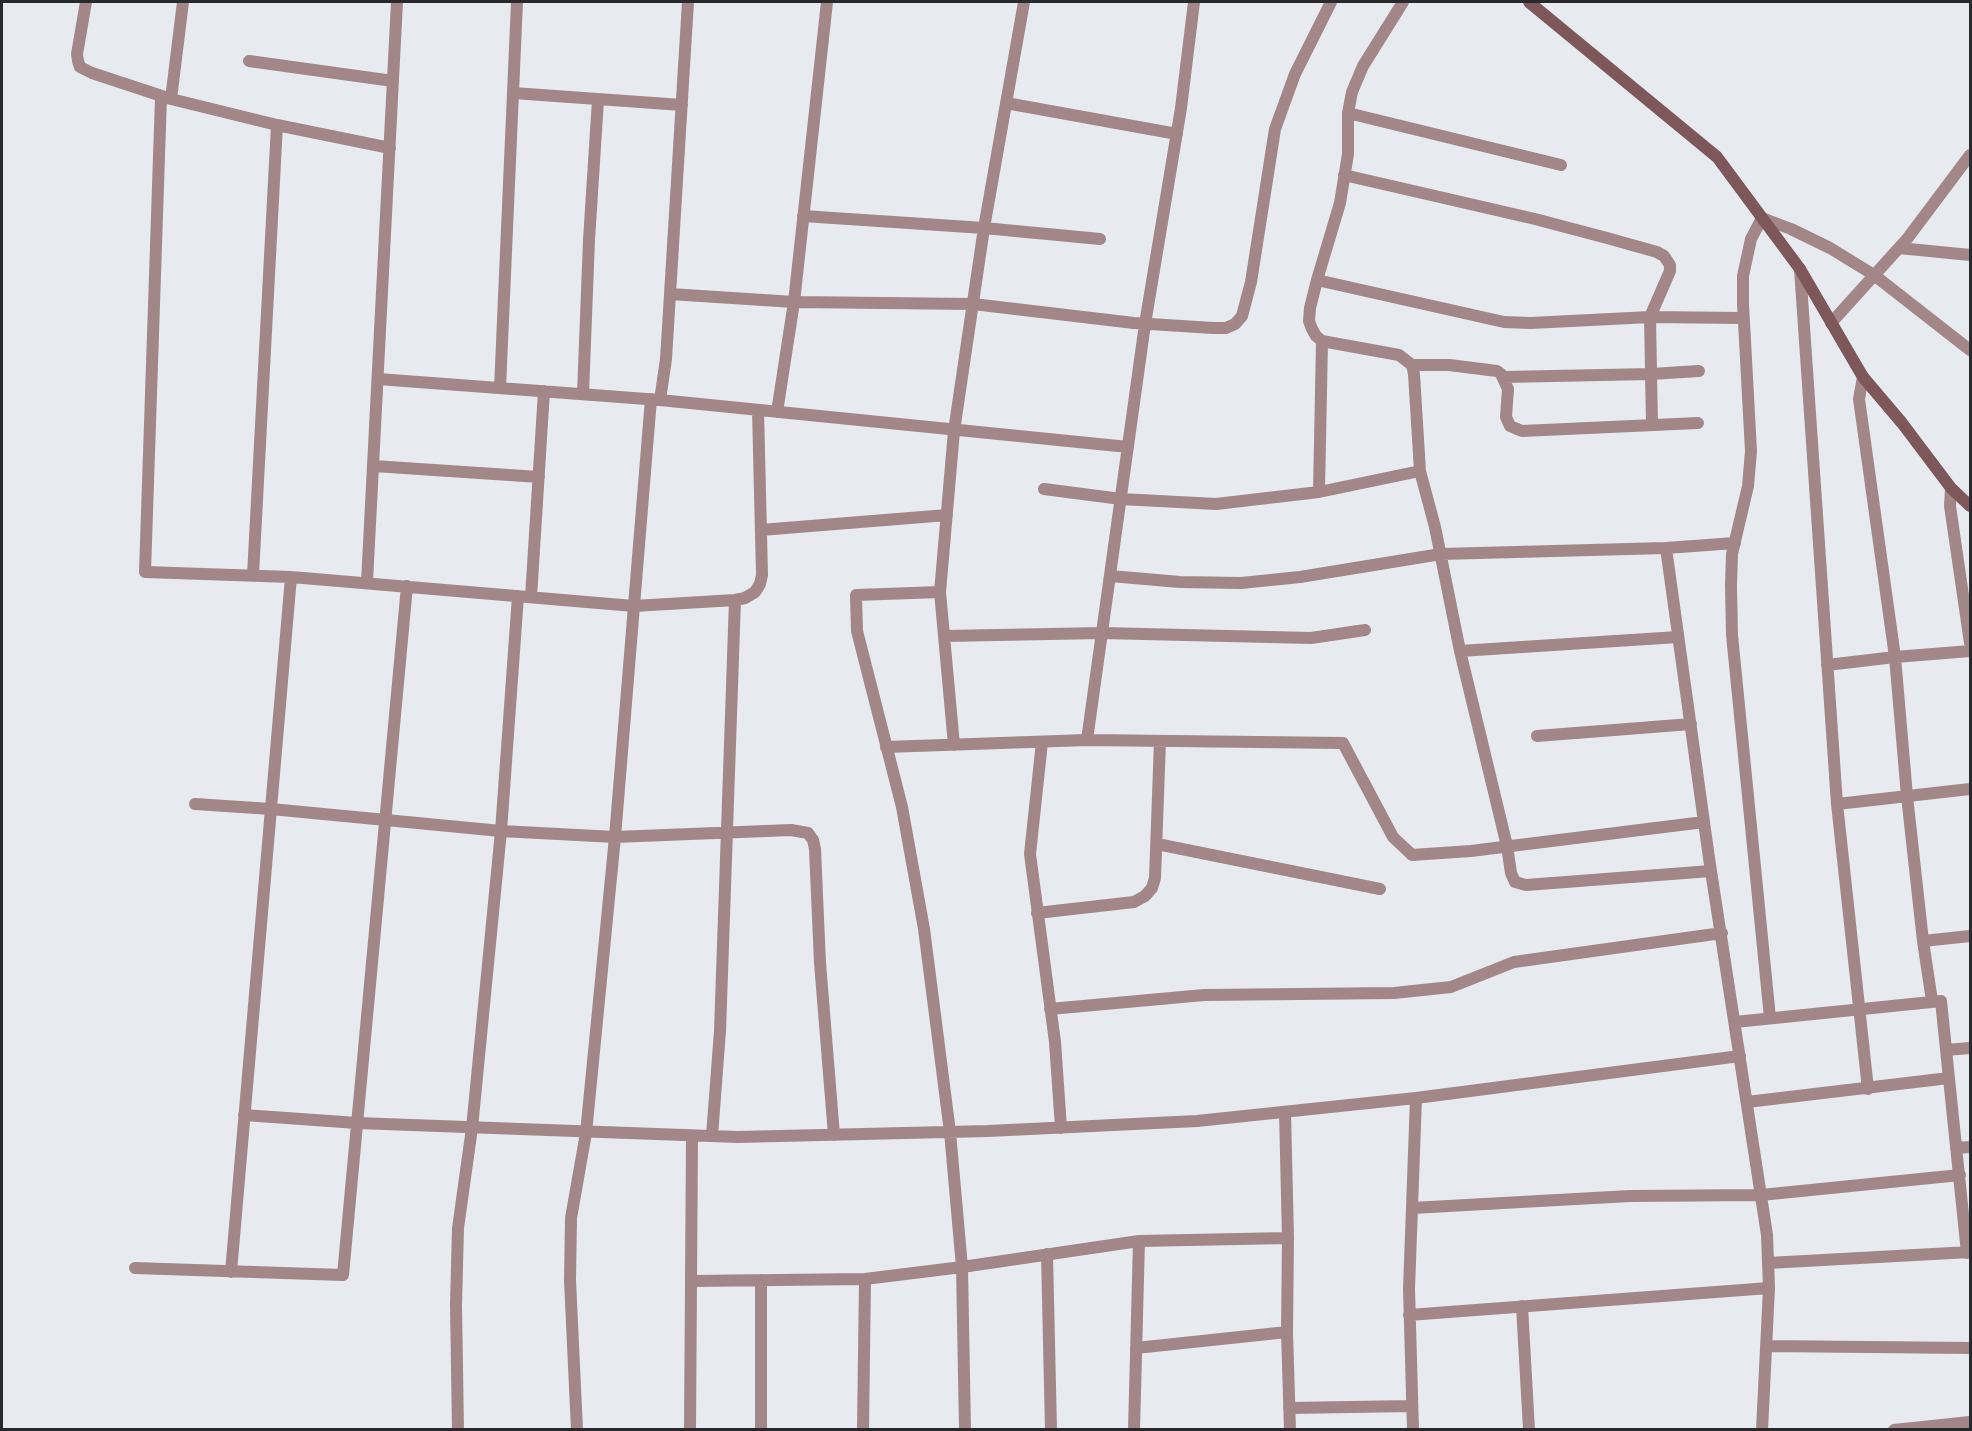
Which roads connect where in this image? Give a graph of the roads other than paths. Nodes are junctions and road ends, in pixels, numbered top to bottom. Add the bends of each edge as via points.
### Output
1 (86, 2) edge
2 (183, 2) edge
3 (397, 2) edge
4 (517, 2) edge
5 (688, 2) edge
6 (827, 2) edge
7 (1023, 2) edge
8 (1194, 2) edge
9 (1331, 2) edge
10 (1403, 2) edge
11 (1529, 2) edge
12 (249, 62) dead end
13 (393, 81) junction
14 (513, 93) junction
15 (166, 98) junction
16 (598, 100) junction
17 (1006, 103) junction
18 (682, 105) junction
19 (1348, 113) junction
20 (277, 125) junction
21 (1177, 134) junction
22 (390, 148) junction
23 (1971, 155) edge
24 (1561, 165) dead end
25 (1344, 175) junction
26 (803, 216) junction
27 (1762, 218) junction
28 (984, 228) junction
29 (1100, 238) dead end
30 (1899, 248) junction
31 (1971, 255) edge
32 (1800, 269) junction
33 (1874, 275) junction
34 (1317, 280) junction
35 (670, 294) junction
36 (794, 302) junction
37 (973, 304) junction
38 (1650, 317) junction
39 (1743, 318) junction
40 (1831, 323) junction
41 (1145, 324) junction
42 (1322, 341) junction
43 (1971, 350) edge
44 (1412, 365) junction
45 (1699, 371) dead end
46 (1651, 374) junction
47 (1504, 377) junction
48 (1863, 377) junction
49 (378, 379) junction
50 (500, 388) junction
51 (544, 391) junction
52 (583, 394) junction
53 (655, 399) junction
54 (758, 410) junction
55 (777, 412) junction
56 (1698, 423) dead end
57 (1652, 425) junction
58 (954, 431) junction
59 (1128, 447) junction
60 (374, 466) junction
61 (1420, 471) junction
62 (539, 477) junction
63 (1952, 488) junction
64 (1044, 489) dead end
65 (1319, 492) junction
66 (1121, 499) junction
67 (1971, 506) edge
68 (947, 515) junction
69 (761, 530) junction
70 (1735, 543) junction
71 (1666, 548) junction
72 (1441, 554) junction
73 (253, 575) junction
74 (1110, 576) junction
75 (291, 577) junction
76 (367, 582) junction
77 (407, 586) junction
78 (940, 592) junction
79 (518, 596) junction
80 (531, 597) junction
81 (735, 600) junction
82 (634, 606) junction
83 (1365, 630) dead end
84 (1102, 633) junction
85 (945, 636) junction
86 (1678, 637) junction
87 (1971, 643) edge
88 (1460, 651) junction
89 (1971, 651) edge
90 (1895, 657) junction
91 (1827, 665) junction
92 (1690, 724) junction
93 (1537, 736) dead end
94 (1088, 740) junction
95 (1160, 741) junction
96 (1042, 742) junction
97 (954, 745) junction
98 (886, 747) junction
99 (1971, 789) edge
100 (1907, 796) junction
101 (195, 804) dead end
102 (1837, 804) junction
103 (271, 809) junction
104 (385, 820) junction
105 (1704, 822) junction
106 (501, 831) junction
107 (726, 833) junction
108 (615, 837) junction
109 (1157, 844) junction
110 (1507, 846) junction
111 (1711, 871) junction
112 (1380, 889) dead end
113 (1037, 913) junction
114 (1722, 933) junction
115 (1971, 936) edge
116 (1923, 941) junction
117 (1932, 1002) junction
118 (1050, 1009) junction
119 (1859, 1010) junction
120 (1770, 1018) junction
121 (1735, 1022) junction
122 (1971, 1048) edge
123 (1946, 1050) junction
124 (1740, 1056) junction
125 (1949, 1078) junction
126 (1868, 1089) junction
127 (1416, 1098) junction
128 (1748, 1102) junction
129 (1285, 1112) junction
130 (244, 1115) junction
131 (357, 1123) junction
132 (472, 1128) junction
133 (1061, 1128) junction
134 (950, 1132) junction
135 (586, 1133) junction
136 (834, 1135) junction
137 (692, 1136) junction
138 (712, 1136) junction
139 (1971, 1147) edge
140 (1956, 1148) junction
141 (1959, 1175) junction
142 (1761, 1195) junction
143 (1412, 1208) junction
144 (1288, 1238) junction
145 (1138, 1241) junction
146 (1969, 1253) edge
147 (1047, 1254) junction
148 (1768, 1263) junction
149 (962, 1267) junction
150 (135, 1268) dead end
151 (231, 1272) junction
152 (865, 1279) junction
153 (761, 1280) junction
154 (691, 1281) junction
155 (1769, 1288) junction
156 (1522, 1306) junction
157 (1409, 1315) junction
158 (1287, 1332) junction
159 (1766, 1346) junction
160 (1136, 1348) junction
161 (1971, 1348) edge
162 (1412, 1406) junction
163 (1289, 1408) junction
164 (1971, 1422) edge
165 (458, 1430) edge
166 (576, 1430) edge
167 (690, 1430) edge
168 (761, 1430) edge
169 (862, 1430) edge
170 (965, 1430) edge
171 (1051, 1430) edge
172 (1134, 1430) edge
173 (1290, 1430) edge
174 (1413, 1430) edge
175 (1529, 1430) edge
176 (1762, 1430) edge
177 (1894, 1430) edge

1 - 15 street via 77,54 80,67
2 - 15 street
3 - 13 street
4 - 14 street
5 - 18 street
6 - 26 street
7 - 17 street
8 - 21 street
9 - 41 street via 1275,129 1242,316 1226,328
10 - 19 street via 1363,66
11 - 27 street via 1717,157
12 - 13 street
13 - 22 street
14 - 16 street
14 - 50 street
15 - 20 street
15 - 73 street via 145,572
16 - 18 street
16 - 52 street
17 - 21 street
17 - 28 street
18 - 35 street
19 - 24 street
19 - 25 street
20 - 22 street
20 - 73 street
21 - 41 street
22 - 49 street
23 - 30 street
25 - 34 street via 1340,203
25 - 38 street via 1657,252 1668,260 1670,271
26 - 28 street
26 - 36 street
27 - 32 street
27 - 33 street via 1830,248
27 - 39 street via 1746,259
28 - 29 street
28 - 37 street
30 - 31 street
30 - 33 street
32 - 40 street
32 - 91 street
33 - 40 street
33 - 43 street
34 - 38 street via 1504,322
34 - 42 street via 1309,321
35 - 36 street
35 - 53 street via 666,359
36 - 37 street
36 - 55 street
37 - 41 street
37 - 58 street
38 - 39 street
38 - 46 street
39 - 70 street via 1751,451 1748,486
40 - 48 street
41 - 59 street
42 - 44 street via 1399,355
42 - 65 street
44 - 47 street via 1497,371
44 - 61 street
45 - 46 street
46 - 47 street
46 - 57 street
47 - 57 street via 1508,389 1506,417 1510,426 1522,431
48 - 63 street
48 - 90 street via 1859,399
49 - 50 street
49 - 60 street
50 - 51 street
51 - 52 street
51 - 62 street
52 - 53 street
53 - 54 street
53 - 82 street
54 - 55 street
54 - 69 street
55 - 58 street
56 - 57 street
58 - 59 street
58 - 68 street
59 - 66 street
60 - 62 street
60 - 76 street
61 - 65 street
61 - 72 street
62 - 80 street
63 - 67 street
63 - 87 street via 1950,506
64 - 66 street
65 - 66 street via 1216,504
66 - 74 street
68 - 69 street
68 - 78 street
69 - 81 street via 760,584 754,592
70 - 71 street
70 - 120 street via 1732,635
71 - 72 street
71 - 86 street
72 - 74 street via 1241,583
72 - 88 street
73 - 75 street
74 - 84 street
75 - 76 street
75 - 103 street
76 - 77 street
77 - 79 street
77 - 104 street
78 - 85 street
78 - 98 street via 856,595 857,631
79 - 80 street
79 - 106 street
80 - 82 street
81 - 82 street
81 - 107 street
82 - 108 street
83 - 84 street via 1311,638
84 - 85 street
84 - 94 street
85 - 97 street
86 - 88 street
86 - 92 street
88 - 110 street
89 - 90 street
90 - 91 street
90 - 100 street
91 - 102 street
92 - 93 street
92 - 105 street
94 - 95 street
94 - 96 street
95 - 109 street
95 - 110 street via 1343,743 1393,837 1412,855
96 - 97 street
96 - 113 street via 1030,854
97 - 98 street
98 - 134 street via 902,807 924,929
99 - 100 street
100 - 102 street
100 - 116 street
101 - 103 street
102 - 119 street
103 - 104 street
103 - 130 street
104 - 106 street
104 - 131 street
105 - 110 street
105 - 111 street
106 - 108 street
106 - 132 street
107 - 108 street
107 - 136 street via 802,831 813,840
107 - 138 street via 720,1031
108 - 135 street
109 - 112 street
109 - 113 street via 1155,878 1145,896 1134,902
110 - 111 street via 1513,879 1526,885
111 - 114 street
113 - 118 street
114 - 118 street via 1514,962 1451,987 1394,993 1204,996
114 - 121 street
115 - 116 street
116 - 117 street
117 - 119 street
117 - 123 street via 1941,1001
118 - 133 street
119 - 120 street
119 - 126 street
120 - 121 street
121 - 124 street
122 - 123 street
123 - 125 street
124 - 127 street
124 - 128 street
125 - 126 street
125 - 140 street
126 - 128 street
127 - 129 street
127 - 143 street
128 - 142 street
129 - 133 street
129 - 144 street
130 - 131 street
130 - 151 street
131 - 132 street
131 - 151 street via 343,1275
132 - 135 street
132 - 165 street via 458,1228
133 - 134 street
134 - 136 street
134 - 149 street
135 - 137 street
135 - 166 street via 571,1218
136 - 138 street
137 - 138 street
137 - 154 street
139 - 140 street
140 - 141 street
141 - 142 street
141 - 146 street
142 - 143 street via 1630,1196
142 - 148 street
143 - 157 street
144 - 145 street
144 - 158 street
145 - 147 street
145 - 160 street
146 - 148 street
147 - 149 street
147 - 171 street
148 - 155 street
149 - 152 street
149 - 170 street
150 - 151 street
152 - 153 street
152 - 169 street
153 - 154 street
153 - 168 street
154 - 167 street
155 - 156 street
155 - 159 street
156 - 157 street
156 - 175 street
157 - 162 street
158 - 160 street
158 - 163 street
159 - 161 street
159 - 176 street
160 - 172 street
162 - 163 street
162 - 174 street
163 - 173 street
164 - 177 street

